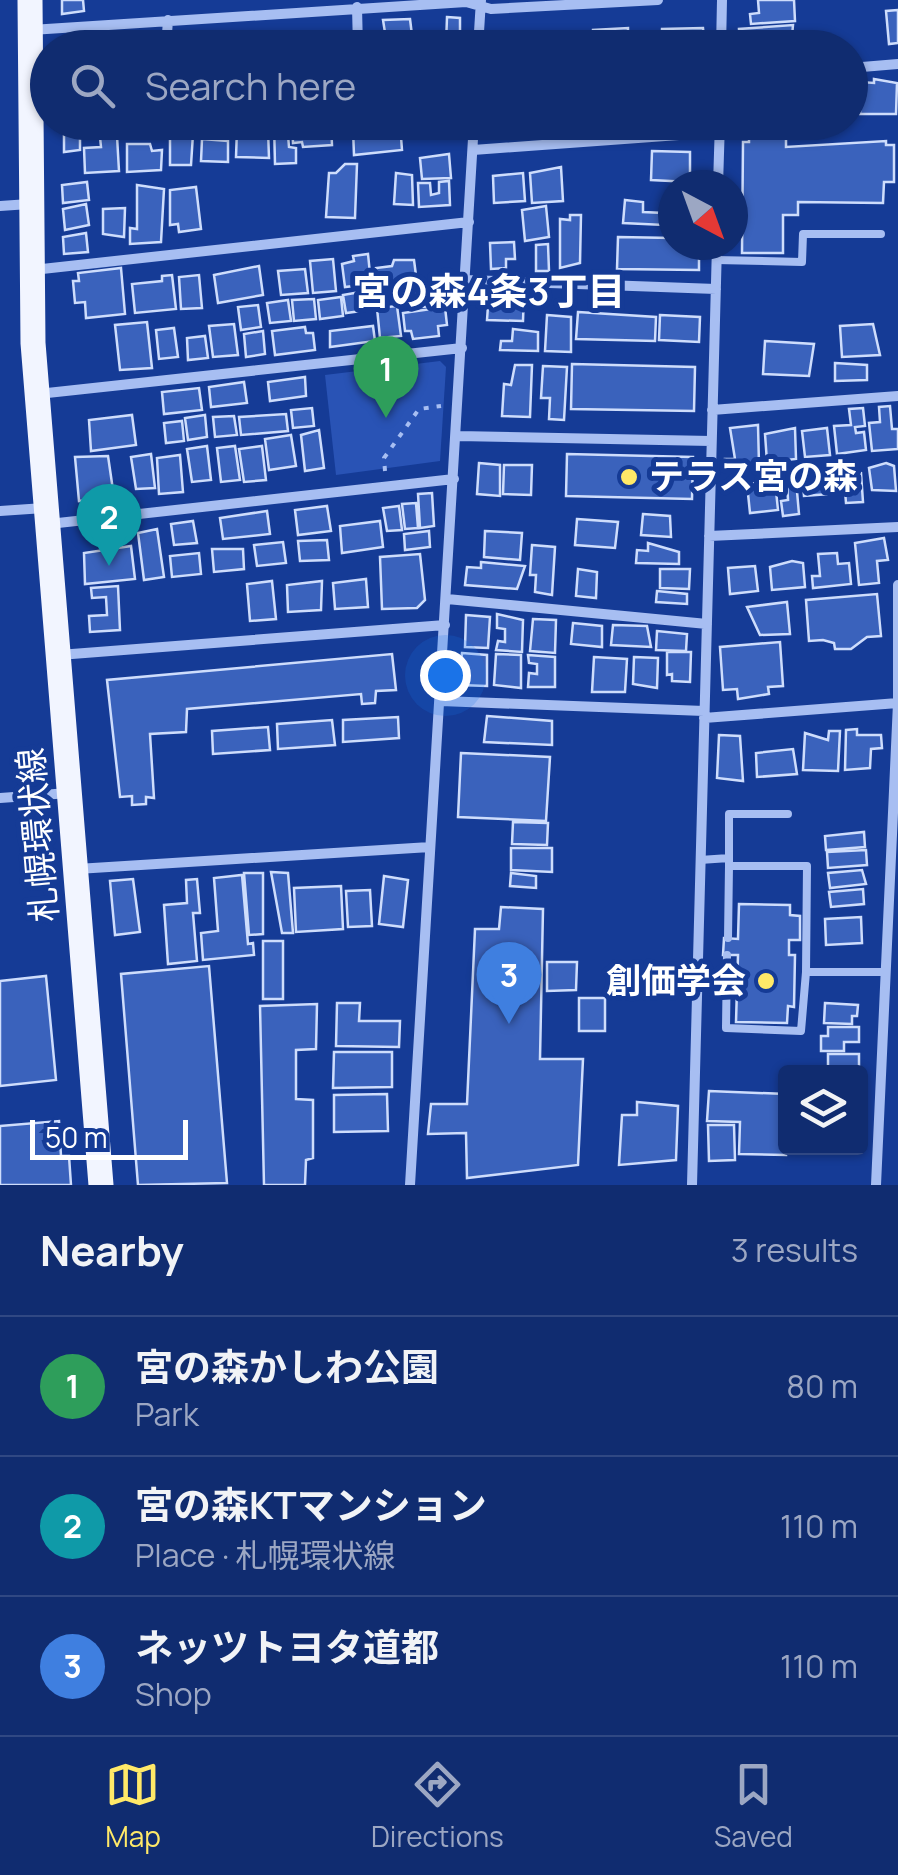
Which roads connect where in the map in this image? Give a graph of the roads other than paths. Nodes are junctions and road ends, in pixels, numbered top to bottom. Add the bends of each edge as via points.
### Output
1 (30, 0) edge
2 (658, 0) edge
3 (722, 0) edge
4 (480, 4) edge
5 (357, 8) junction
6 (168, 20) junction
7 (30, 30) joint
8 (167, 30) edge
9 (358, 30) edge
10 (479, 30) edge
11 (721, 30) edge
12 (898, 64) edge
13 (868, 66) edge
14 (31, 140) edge
15 (473, 140) edge
16 (580, 140) edge
17 (720, 140) edge
18 (473, 150) junction
19 (719, 170) edge
20 (32, 203) junction
21 (0, 206) edge
22 (469, 222) junction
23 (881, 234) dead end
24 (716, 260) joint
25 (32, 270) junction
26 (467, 280) junction
27 (716, 289) junction
28 (462, 348) junction
29 (37, 394) junction
30 (898, 396) edge
31 (712, 410) junction
32 (458, 436) junction
33 (711, 441) junction
34 (454, 479) junction
35 (0, 511) edge
36 (47, 516) junction
37 (898, 527) edge
38 (709, 536) junction
39 (898, 585) edge
40 (447, 599) junction
41 (706, 624) junction
42 (445, 625) junction
43 (58, 656) junction
44 (441, 700) junction
45 (898, 703) edge
46 (704, 714) junction
47 (70, 793) junction
48 (0, 798) edge
49 (788, 814) dead end
50 (430, 847) junction
51 (700, 860) junction
52 (729, 862) junction
53 (76, 868) junction
54 (728, 938) dead end
55 (728, 955) dead end
56 (806, 972) junction
57 (884, 972) junction
58 (697, 988) junction
59 (727, 988) junction
60 (101, 1185) edge
61 (410, 1185) edge
62 (692, 1185) edge
63 (876, 1185) edge

1 - 7 main road, 札幌環状線
2 - 4 street
3 - 11 street
4 - 5 street
4 - 10 street
5 - 6 street
5 - 9 street
6 - 7 street
6 - 8 street
12 - 13 street
14 - 20 main road, 札幌環状線
15 - 18 street
16 - 18 street
17 - 19 street
18 - 22 street
20 - 21 street
20 - 25 main road, 札幌環状線
22 - 25 street
22 - 26 street
23 - 24 lane via 803,234 802,262
24 - 27 street
25 - 29 main road, 札幌環状線
26 - 27 street
26 - 28 street
27 - 31 street
28 - 29 street
28 - 32 street
29 - 36 main road, 札幌環状線
30 - 31 street
31 - 33 street
32 - 33 street
32 - 34 street
33 - 38 street
34 - 36 street
34 - 40 street
35 - 36 street
36 - 43 main road, 札幌環状線
37 - 38 street
38 - 41 street
39 - 45 street
40 - 41 street
40 - 42 street
41 - 46 street
42 - 43 street
42 - 44 street
43 - 47 main road, 札幌環状線
44 - 46 street
44 - 50 street
45 - 46 street
45 - 57 street
46 - 51 street
47 - 48 street
47 - 53 main road, 札幌環状線
49 - 52 lane via 729,814
50 - 53 street
50 - 61 street
51 - 52 lane
51 - 58 street
52 - 54 lane
52 - 56 lane via 807,866
53 - 60 main road, 札幌環状線
55 - 59 lane
56 - 57 lane
56 - 59 lane via 801,1031 726,1028
57 - 63 street
58 - 59 lane
58 - 62 street

